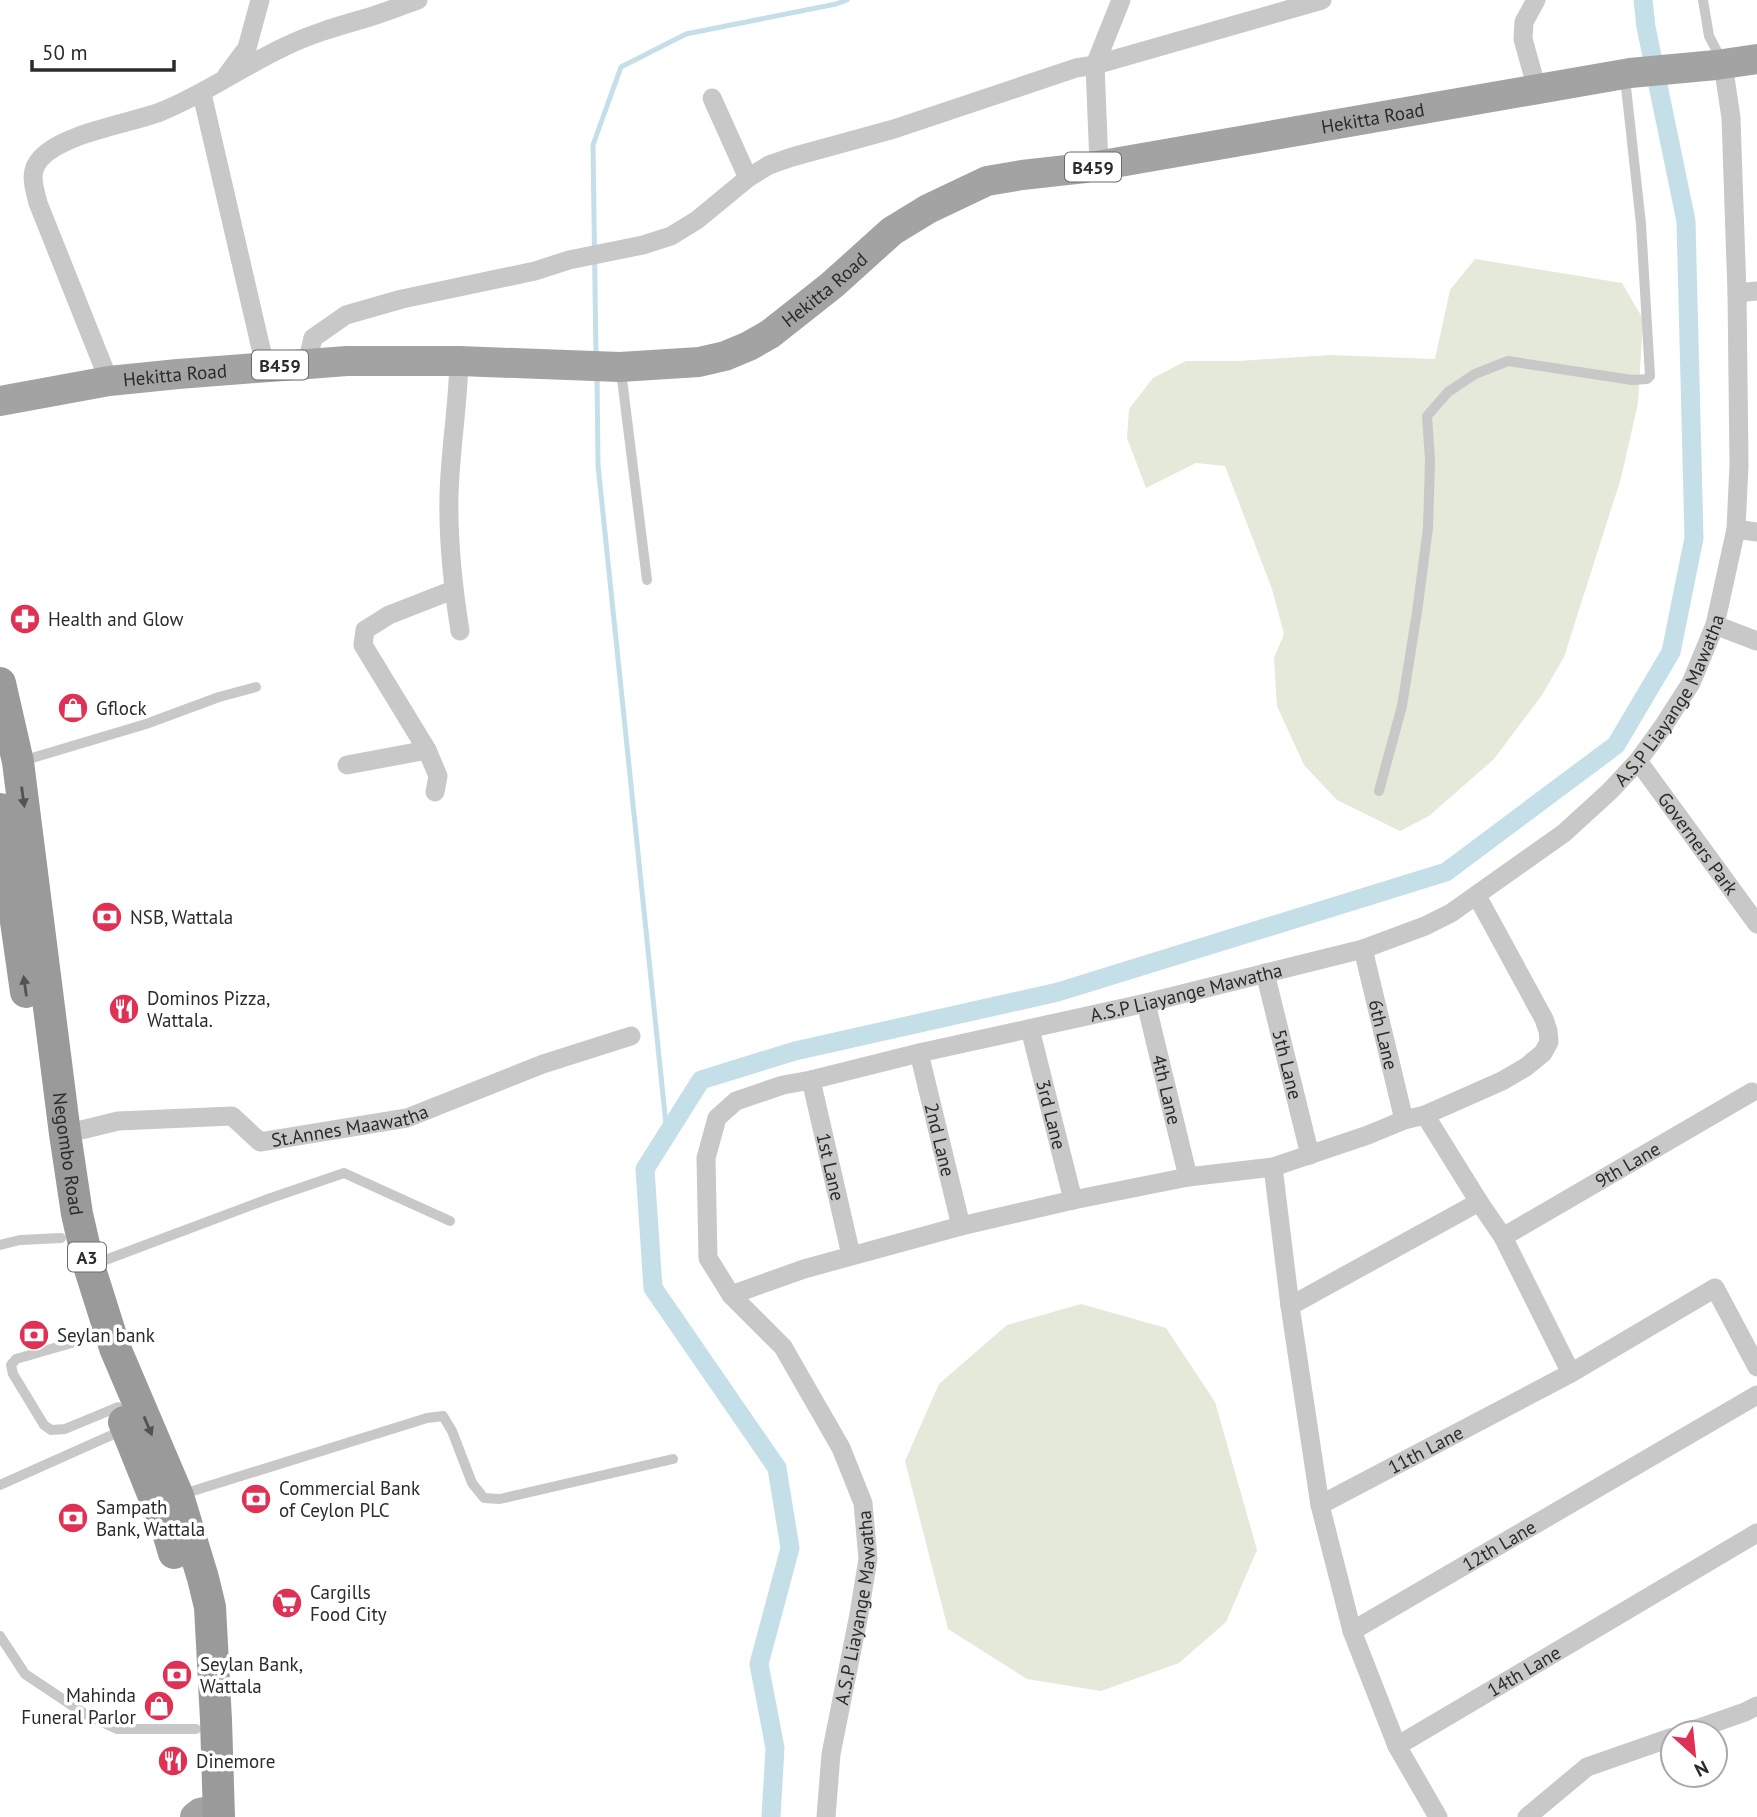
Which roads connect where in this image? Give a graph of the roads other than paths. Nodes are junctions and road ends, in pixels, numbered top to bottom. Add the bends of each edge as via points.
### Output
1 (260, 0) edge
2 (418, 0) edge
3 (1121, 0) edge
4 (1322, 0) edge
5 (1536, 0) edge
6 (1703, 0) edge
7 (1757, 59) edge
8 (1719, 64) junction
9 (1095, 65) junction
10 (1627, 73) junction
11 (223, 80) junction
12 (1537, 89) junction
13 (202, 94) junction
14 (712, 98) dead end
15 (1098, 165) junction
16 (748, 178) junction
17 (1757, 291) edge
18 (1737, 293) junction
19 (459, 361) junction
20 (307, 363) junction
21 (265, 366) junction
22 (613, 366) junction
23 (109, 381) junction
24 (0, 401) edge
25 (1735, 529) junction
26 (1757, 532) edge
27 (647, 580) dead end
28 (453, 590) junction
29 (1715, 625) junction
30 (460, 631) dead end
31 (1757, 641) edge
32 (0, 682) edge
33 (256, 687) dead end
34 (427, 750) junction
35 (1638, 761) junction
36 (18, 762) junction
37 (347, 765) dead end
38 (1379, 791) dead end
39 (435, 792) dead end
40 (0, 809) edge
41 (12, 851) edge
42 (1478, 896) junction
43 (1757, 924) edge
44 (1363, 949) junction
45 (1265, 973) junction
46 (1146, 1003) junction
47 (1030, 1029) junction
48 (632, 1036) dead end
49 (919, 1053) junction
50 (811, 1080) junction
51 (1752, 1092) dead end
52 (1425, 1115) junction
53 (1404, 1121) junction
54 (65, 1134) junction
55 (1310, 1155) junction
56 (1273, 1167) junction
57 (1188, 1177) junction
58 (1073, 1200) junction
59 (1479, 1202) junction
60 (450, 1221) dead end
61 (961, 1226) junction
62 (61, 1237) junction
63 (1503, 1237) junction
64 (0, 1245) edge
65 (851, 1255) junction
66 (89, 1266) junction
67 (731, 1295) junction
68 (1290, 1306) junction
69 (89, 1338) junction
70 (1757, 1367) edge
71 (1571, 1373) junction
72 (1757, 1395) edge
73 (122, 1418) junction
74 (673, 1459) dead end
75 (0, 1485) edge
76 (178, 1496) junction
77 (1320, 1505) junction
78 (1757, 1533) edge
79 (1352, 1631) junction
80 (0, 1636) edge
81 (1757, 1706) edge
82 (1725, 1719) edge
83 (196, 1729) junction
84 (1659, 1742) edge
85 (1397, 1745) junction
86 (207, 1815) edge
87 (826, 1817) edge
88 (1438, 1817) edge
89 (1527, 1817) edge

1 - 11 street via 247,48
2 - 11 street via 283,47
3 - 9 street
4 - 9 street
5 - 12 street via 1524,22 1522,38
6 - 8 lane
7 - 8 main road, B459
8 - 10 main road, B459
8 - 18 street, A.S.P Liayange Mawatha via 1731,118
9 - 15 street
9 - 16 street via 792,157
10 - 12 main road, Hekitta Road / B459
10 - 38 lane via 1650,376 1632,380 1508,361 1475,374 1448,392 1427,416 1428,528 1402,706
11 - 13 street
12 - 15 main road, Hekitta Road / B459
13 - 21 street
13 - 23 street via 64,143 51,149 33,169 38,203
14 - 16 street
15 - 22 main road, Hekitta Road / B459 via 987,181 928,209 891,231 787,321 725,356 699,362
16 - 20 street via 671,236 346,315 313,338
17 - 18 street
18 - 25 street, A.S.P Liayange Mawatha
19 - 20 main road, Hekitta Road / B459
19 - 22 main road, Hekitta Road / B459
19 - 28 street via 449,495
20 - 21 main road, Hekitta Road / B459
21 - 23 main road, Hekitta Road / B459
22 - 27 lane
23 - 24 main road, Hekitta Road / B459
25 - 26 street
25 - 29 street, A.S.P Liayange Mawatha
28 - 30 street
28 - 34 street via 389,615 365,630 363,645
29 - 31 street
29 - 35 street, A.S.P Liayange Mawatha via 1691,683
32 - 36 highway, Negombo Road / A3
33 - 36 lane
34 - 37 street
34 - 39 street via 438,776
35 - 42 street, A.S.P Liayange Mawatha via 1564,833
35 - 43 street, Governers Park
36 -> 41 highway, Negombo Road / A3
40 - 41 highway, Negombo Road / A3
41 - 54 highway, Negombo Road / A3
62 -> 41 highway, Negombo Road / A3
42 - 44 street, A.S.P Liayange Mawatha via 1425,926
42 - 52 street via 1544,1019 1549,1042 1543,1054 1502,1082
44 - 45 street, A.S.P Liayange Mawatha
44 - 53 street, 6th Lane
45 - 46 street, A.S.P Liayange Mawatha
45 - 55 street, 5th Lane
46 - 47 street, A.S.P Liayange Mawatha
46 - 57 street, 4th Lane
47 - 49 street, A.S.P Liayange Mawatha
47 - 58 street, 3rd Lane
48 - 54 street, St.Annes Maawatha via 543,1064 407,1118 260,1142 232,1116 118,1121
49 - 50 street, A.S.P Liayange Mawatha
49 - 61 street, 2nd Lane
50 - 65 street, 1st Lane
50 - 67 street, A.S.P Liayange Mawatha via 736,1101 717,1118 706,1158 708,1258
51 - 63 street, 9th Lane
52 - 53 street
52 - 59 street
53 - 55 street
54 - 66 highway, Negombo Road / A3
55 - 56 street
56 - 57 street
56 - 68 street
57 - 58 street
58 - 61 street
59 - 63 street
59 - 68 street
60 - 66 lane via 344,1174
61 - 65 street
62 - 64 lane
62 - 69 highway, Negombo Road / A3
63 - 71 street
65 - 67 street
66 -> 76 highway, Negombo Road / A3 via 115,1349
67 - 87 street, A.S.P Liayange Mawatha via 783,1347 841,1448 863,1503 868,1559 831,1754
68 - 77 street
69 - 73 highway, Negombo Road / A3
69 - 73 lane via 16,1359 11,1365 13,1374 51,1430
70 - 71 street via 1715,1288
71 - 77 street, 11th Lane
72 - 79 street, 12th Lane
73 - 75 lane
73 - 83 highway, Negombo Road / A3 via 183,1580 190,1617
74 - 76 lane via 500,1499 484,1498 472,1482 443,1416
76 - 86 highway, Negombo Road / A3 via 210,1607 216,1720
77 - 79 street
78 - 85 street, 14th Lane
79 - 85 street
80 - 83 lane via 25,1674 85,1714 117,1729
81 - 82 street
83 - 86 highway, Negombo Road / A3
84 - 89 street via 1587,1767
85 - 88 street

